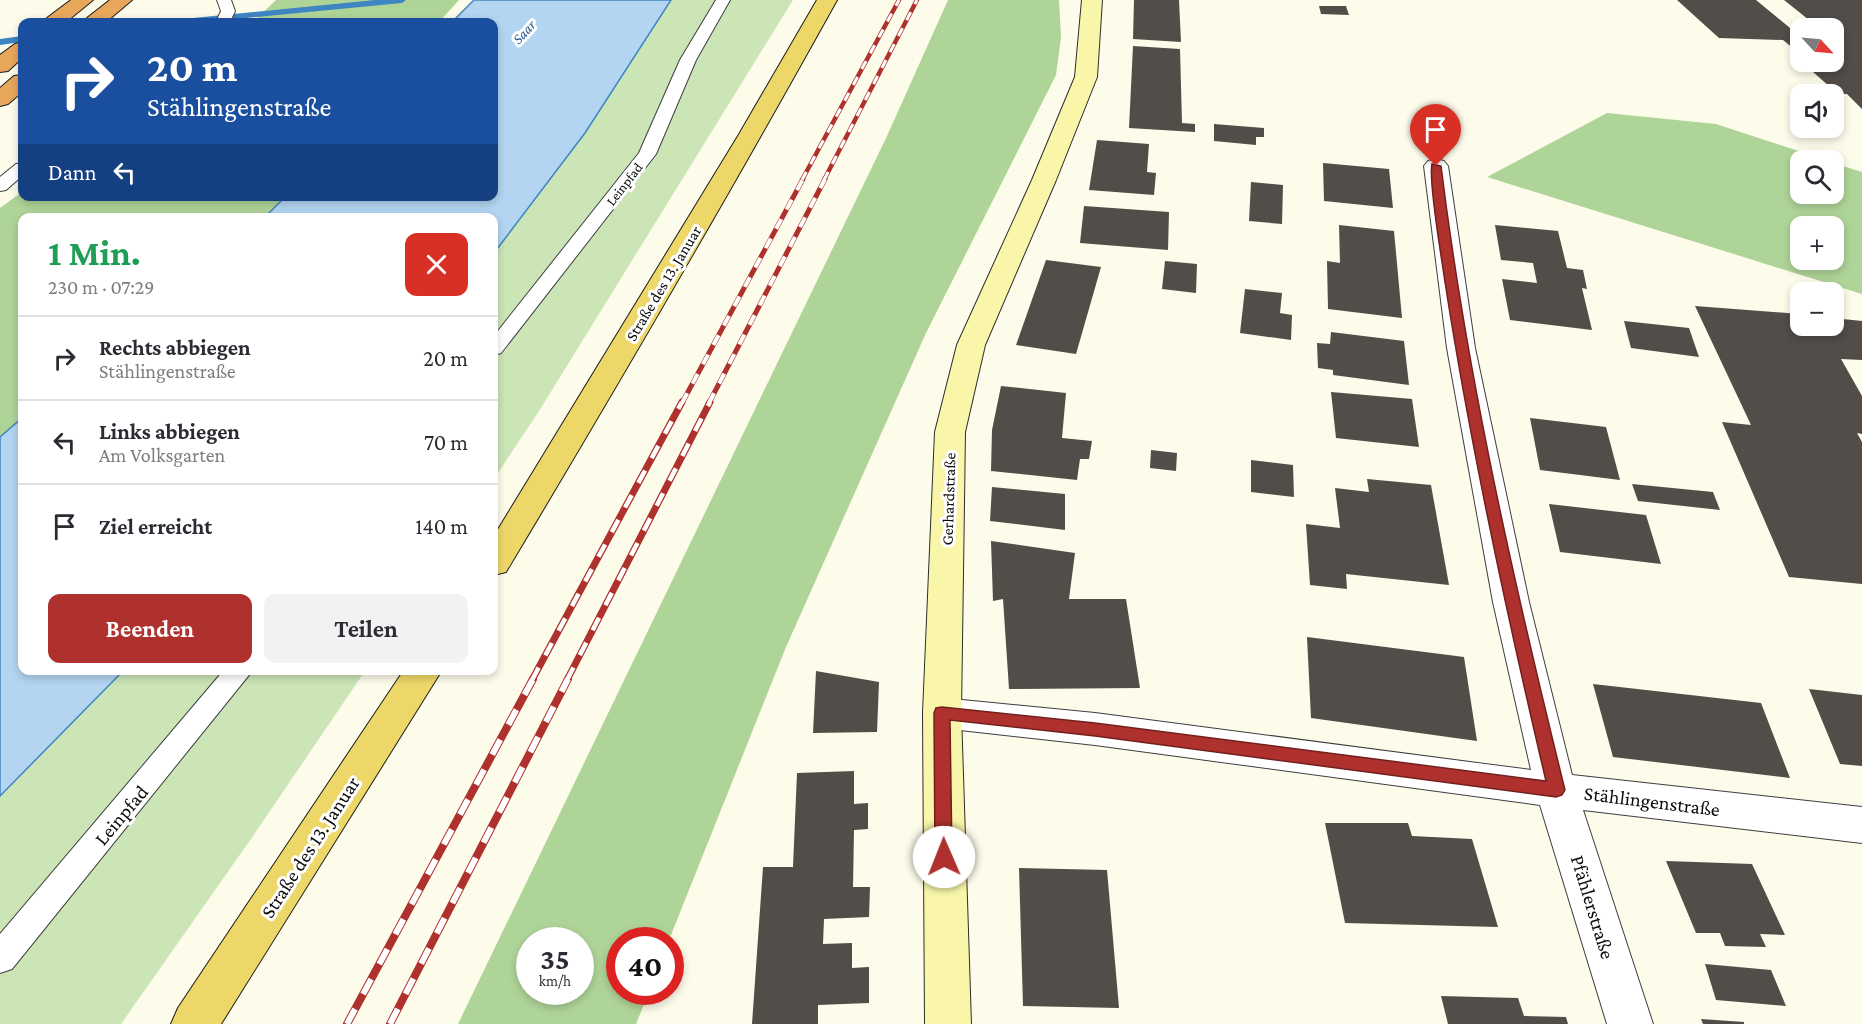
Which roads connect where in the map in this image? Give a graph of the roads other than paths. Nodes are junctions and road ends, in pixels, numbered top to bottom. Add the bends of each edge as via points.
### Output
1 (83, 0) edge
2 (122, 0) edge
3 (723, 0) edge
4 (827, 0) edge
5 (1092, 0) edge
6 (60, 18) edge
7 (100, 18) edge
8 (18, 52) edge
9 (0, 66) edge
10 (18, 84) edge
11 (0, 99) edge
12 (1436, 166) dead end
13 (18, 171) edge
14 (0, 186) edge
15 (498, 344) edge
16 (498, 556) edge
17 (236, 675) edge
18 (421, 675) edge
19 (942, 713) junction
20 (1556, 790) junction
21 (1862, 825) edge
22 (0, 958) edge
23 (194, 1024) edge
24 (948, 1024) edge
25 (1630, 1024) edge

1 - 6 highway
2 - 7 highway
3 - 15 lane, Leinpfad via 688,60 647,154
4 - 16 main road, Straße des 13. Januar via 727,176
5 - 19 street, Gerhardstraße via 1086,77 971,345 950,432
8 - 9 highway
10 - 11 highway
12 - 20 street, Pfählerstraße via 1463,359 1511,602
13 - 14 lane
17 - 22 lane, Leinpfad
18 - 23 main road, Straße des 13. Januar
19 - 20 street, Stählingenstraße via 1095,729
19 - 24 street, Gerhardstraße
20 - 21 street, Stählingenstraße
20 - 25 street, Pfählerstraße

